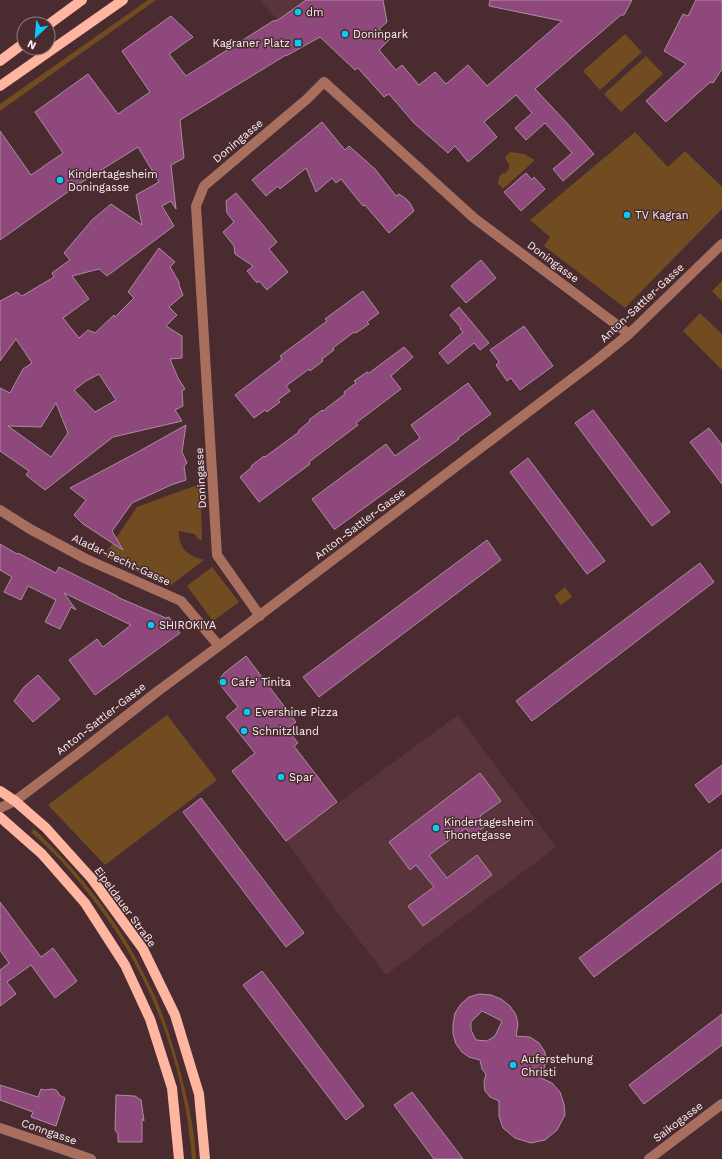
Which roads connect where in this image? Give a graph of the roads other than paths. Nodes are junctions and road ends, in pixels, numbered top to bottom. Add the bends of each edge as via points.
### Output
1 (82, 0) edge
2 (122, 0) edge
3 (56, 19) edge
4 (16, 49) edge
5 (0, 61) edge
6 (0, 86) edge
7 (722, 244) edge
8 (629, 334) junction
9 (0, 510) edge
10 (260, 616) junction
11 (219, 646) junction
12 (0, 791) edge
13 (15, 801) junction
14 (0, 808) edge
15 (0, 816) edge
16 (722, 1104) edge
17 (0, 1128) edge
18 (91, 1159) edge
19 (179, 1159) edge
20 (205, 1159) edge
21 (649, 1159) edge

1 - 3 main road
2 - 6 main road
4 - 5 main road
7 - 8 street, Anton-Sattler-Gasse
8 - 10 street, Anton-Sattler-Gasse
8 - 10 street, Doningasse via 474,218 324,82 204,186 196,206 218,555
9 - 11 street, Aladar-Pecht-Gasse via 86,559 181,601
10 - 11 street, Anton-Sattler-Gasse
11 - 13 street, Anton-Sattler-Gasse
12 - 13 main road, Eipeldauer Straße
13 - 14 street, Anton-Sattler-Gasse
13 - 20 main road, Eipeldauer Straße via 46,828 92,879 143,948 175,1016 197,1087
15 - 19 main road via 42,854 85,903 125,965 150,1019 172,1088
16 - 21 street, Saikogasse
17 - 18 street, Conngasse

